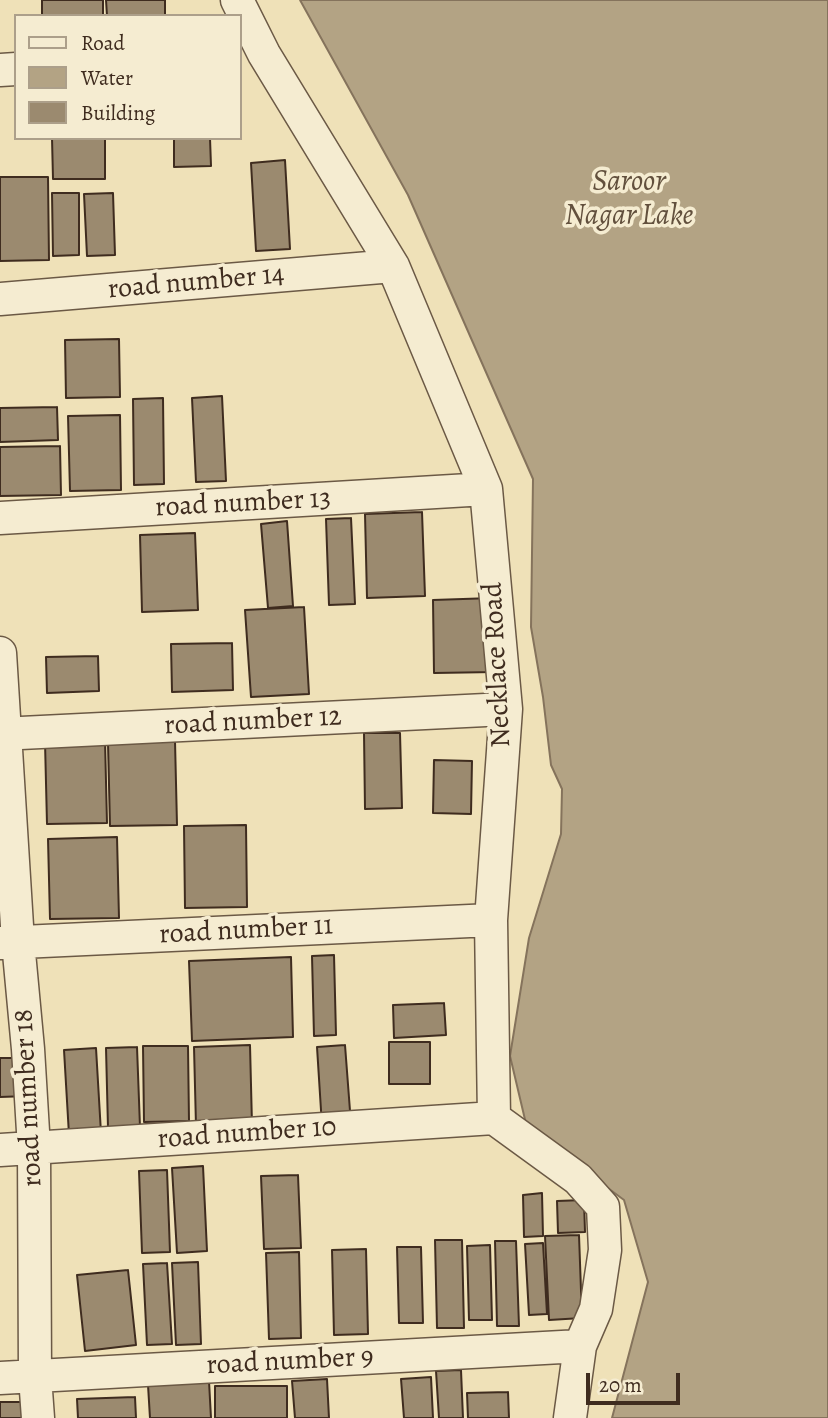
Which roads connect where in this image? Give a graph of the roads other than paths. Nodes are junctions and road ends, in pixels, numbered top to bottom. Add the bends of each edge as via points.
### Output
1 (242, 18) edge
2 (252, 55) edge
3 (393, 266) junction
4 (0, 299) edge
5 (486, 489) junction
6 (0, 518) edge
7 (0, 653) edge
8 (506, 709) junction
9 (2, 734) edge
10 (491, 920) junction
11 (9, 942) edge
12 (494, 1118) junction
13 (34, 1148) junction
14 (0, 1150) edge
15 (580, 1346) junction
16 (35, 1377) junction
17 (0, 1378) edge
18 (38, 1418) edge
19 (570, 1418) edge

1 - 2 street, Necklace Road
2 - 3 street, Necklace Road
3 - 4 street, road number 14
3 - 5 street, Necklace Road
5 - 6 street, road number 13
5 - 8 street, Necklace Road
7 - 9 street, road number 18
8 - 9 street, road number 12
8 - 10 street, Necklace Road
9 - 11 street, road number 18
10 - 11 street, road number 11
10 - 12 street, Necklace Road
11 - 13 street, road number 18 via 28,1049
12 - 13 street, road number 10
12 - 15 street via 578,1180 603,1207 605,1250 596,1309
13 - 14 street, road number 10
13 - 16 street, road number 18
15 - 16 street, road number 9
15 - 19 street
16 - 17 street, road number 9
16 - 18 street, road number 18

